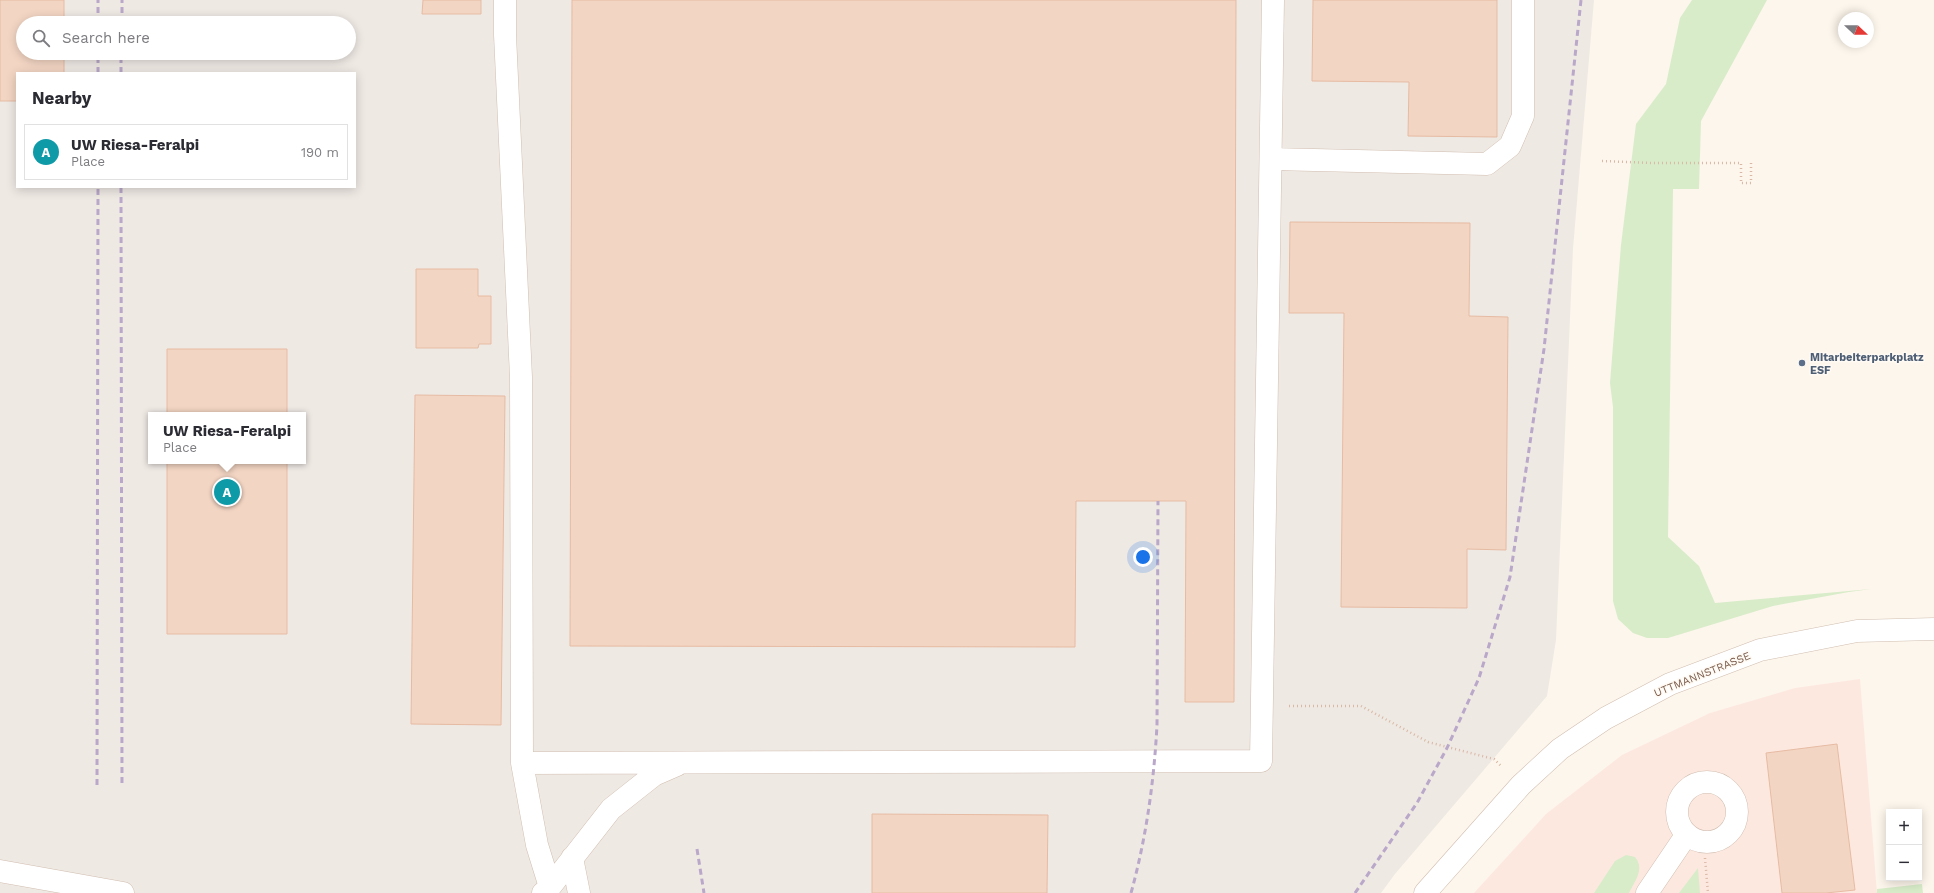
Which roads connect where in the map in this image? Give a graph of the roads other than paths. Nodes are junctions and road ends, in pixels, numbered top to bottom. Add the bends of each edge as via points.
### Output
1 (505, 0) edge
2 (1273, 0) edge
3 (1523, 0) edge
4 (1271, 160) junction
5 (1934, 629) edge
6 (684, 762) junction
7 (522, 763) junction
8 (1695, 838) road end
9 (572, 858) junction
10 (0, 871) edge
11 (546, 890) edge
12 (123, 893) edge
13 (579, 893) edge
14 (1425, 893) edge
15 (1647, 893) edge

1 - 7 street via 521,377
2 - 4 street
3 - 4 street via 1523,116 1510,146 1487,164
4 - 6 street via 1261,761
5 - 14 street, UTTMANNSTRASSE via 1858,631 1760,650 1670,684 1606,718 1560,749 1521,785
6 - 7 street
6 - 9 street via 654,775 610,808
7 - 11 street
8 - 15 street
9 - 11 street
9 - 13 street
10 - 12 street

